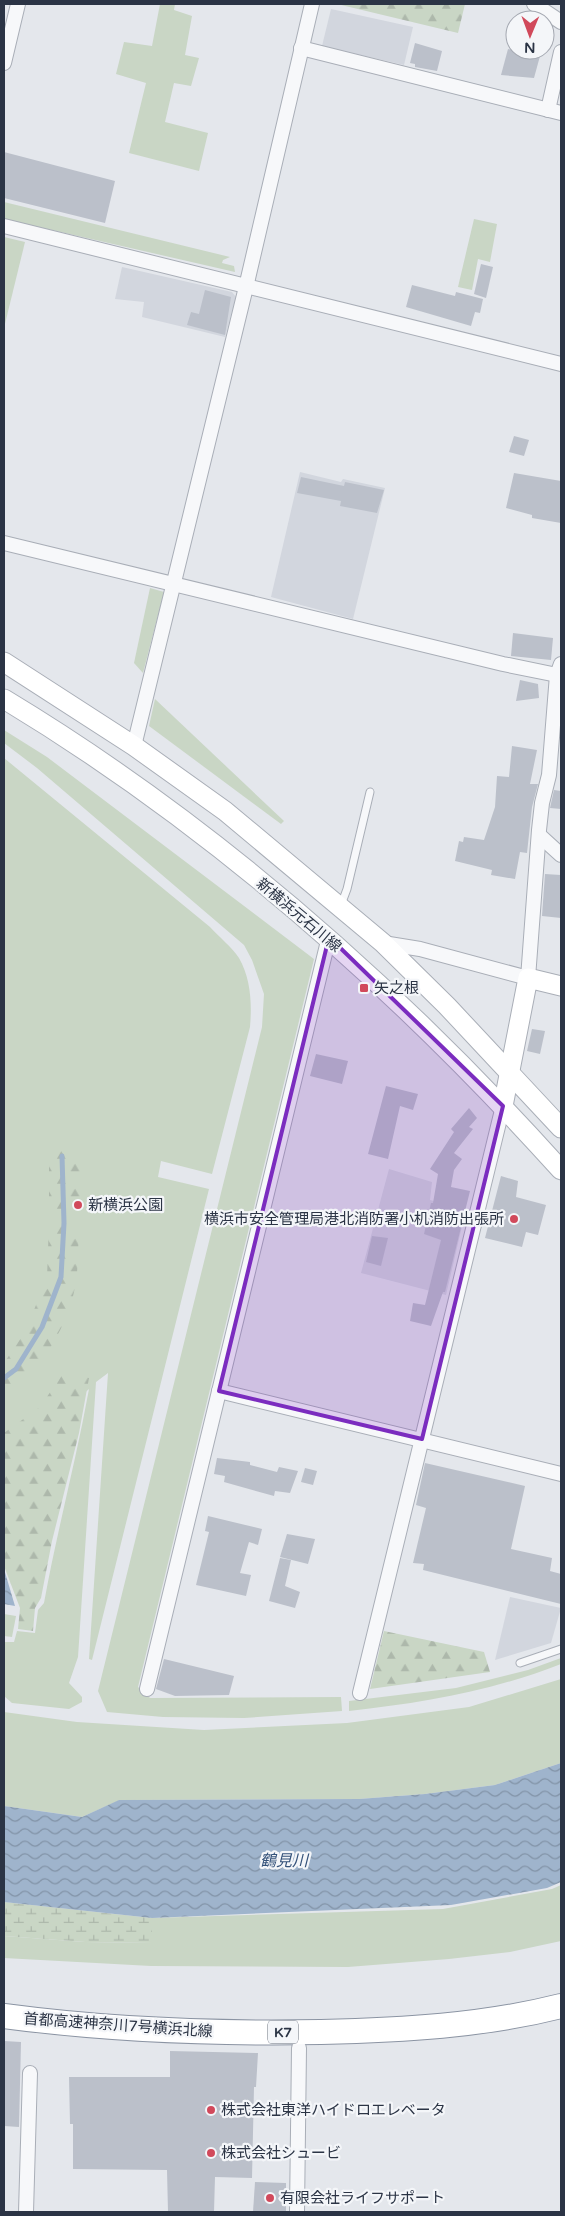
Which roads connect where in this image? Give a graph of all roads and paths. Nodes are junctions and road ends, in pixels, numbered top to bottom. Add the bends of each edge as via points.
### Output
1 (18, 4) edge
2 (312, 4) edge
3 (534, 4) edge
4 (561, 22) edge
5 (301, 48) junction
6 (561, 52) edge
7 (4, 63) edge
8 (554, 112) edge
9 (4, 226) edge
10 (246, 287) junction
11 (561, 364) edge
12 (4, 543) edge
13 (174, 584) junction
14 (4, 662) edge
15 (559, 669) edge
16 (4, 699) edge
17 (134, 746) junction
18 (370, 792) dead end
19 (539, 835) junction
20 (561, 855) edge
21 (340, 908) junction
22 (329, 937) junction
23 (383, 943) junction
24 (528, 978) junction
25 (561, 986) edge
26 (510, 1072) junction
27 (503, 1106) junction
28 (561, 1128) edge
29 (561, 1170) edge
30 (219, 1391) junction
31 (422, 1439) junction
32 (561, 1474) edge
33 (561, 1649) edge
34 (520, 1663) dead end
35 (147, 1689) dead end
36 (360, 1693) dead end
37 (561, 2006) edge
38 (561, 2013) edge
39 (4, 2016) edge
40 (4, 2023) edge
41 (299, 2048) dead end
42 (30, 2074) dead end
43 (26, 2212) edge
44 (297, 2212) edge

1 - 7 street
2 - 5 street
3 - 4 street
5 - 8 street
5 - 10 street
6 - 8 street
9 - 10 street
10 - 11 street
10 - 13 street
12 - 13 street
13 - 15 street via 503,664
13 - 17 street
14 - 17 street
15 - 19 street via 549,775
16 - 22 street, 新横浜元石川線 via 209,840
17 - 21 street via 225,812
18 - 21 lane
19 - 20 street
19 - 24 street
21 - 23 street
22 - 27 street, 新横浜元石川線
22 - 30 street
23 - 24 street
23 - 26 street
24 - 25 street
24 - 26 street
26 - 27 street
26 - 28 street
27 - 29 street, 新横浜元石川線
27 - 31 street
30 - 31 street
30 - 35 street
31 - 32 street
31 - 36 street
33 - 34 lane
37 - 39 highway, 首都高速神奈川7号横浜北線 / K7 via 440,2027 283,2032 168,2032 60,2024
38 - 40 highway, 首都高速神奈川7号横浜北線 / K7 via 512,2024 442,2033 293,2039 167,2038
41 - 44 street
42 - 43 street

